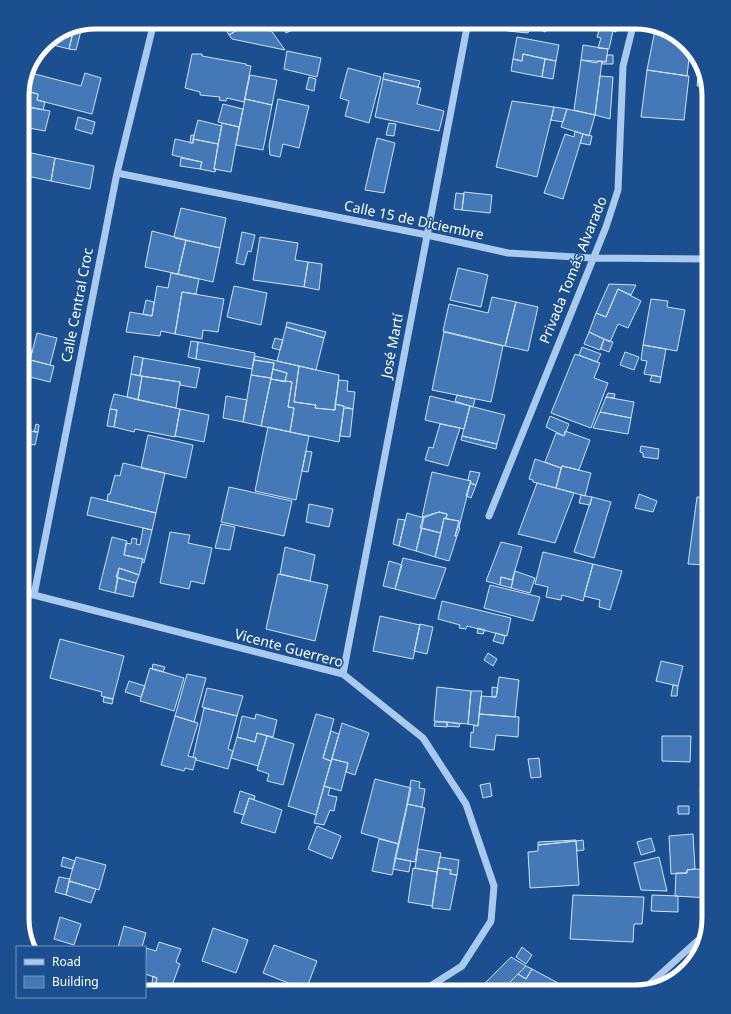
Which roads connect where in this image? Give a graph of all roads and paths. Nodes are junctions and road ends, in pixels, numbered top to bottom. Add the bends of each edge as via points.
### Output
1 (152, 29) edge
2 (467, 29) edge
3 (632, 29) edge
4 (117, 172) junction
5 (428, 235) junction
6 (592, 258) junction
7 (702, 259) edge
8 (489, 516) dead end
9 (29, 594) edge
10 (34, 595) junction
11 (343, 674) junction
12 (698, 940) edge
13 (650, 983) edge
14 (432, 985) edge

1 - 4 street, Calle Central Croc
2 - 5 street, José Martí
3 - 6 street, Privada Tomás Alvarado via 623,66 618,190 606,227
4 - 5 street, Calle 15 de Diciembre
4 - 10 street, Calle Central Croc
5 - 6 street, Calle 15 de Diciembre via 508,253
5 - 11 street, José Martí
6 - 7 street, Calle 15 de Diciembre
6 - 8 street, Privada Tomás Alvarado
9 - 10 street, Vicente Guerrero
10 - 11 street, Vicente Guerrero
11 - 14 street, Vicente Guerrero via 423,738 466,804 494,886 491,921 462,966
12 - 13 street

